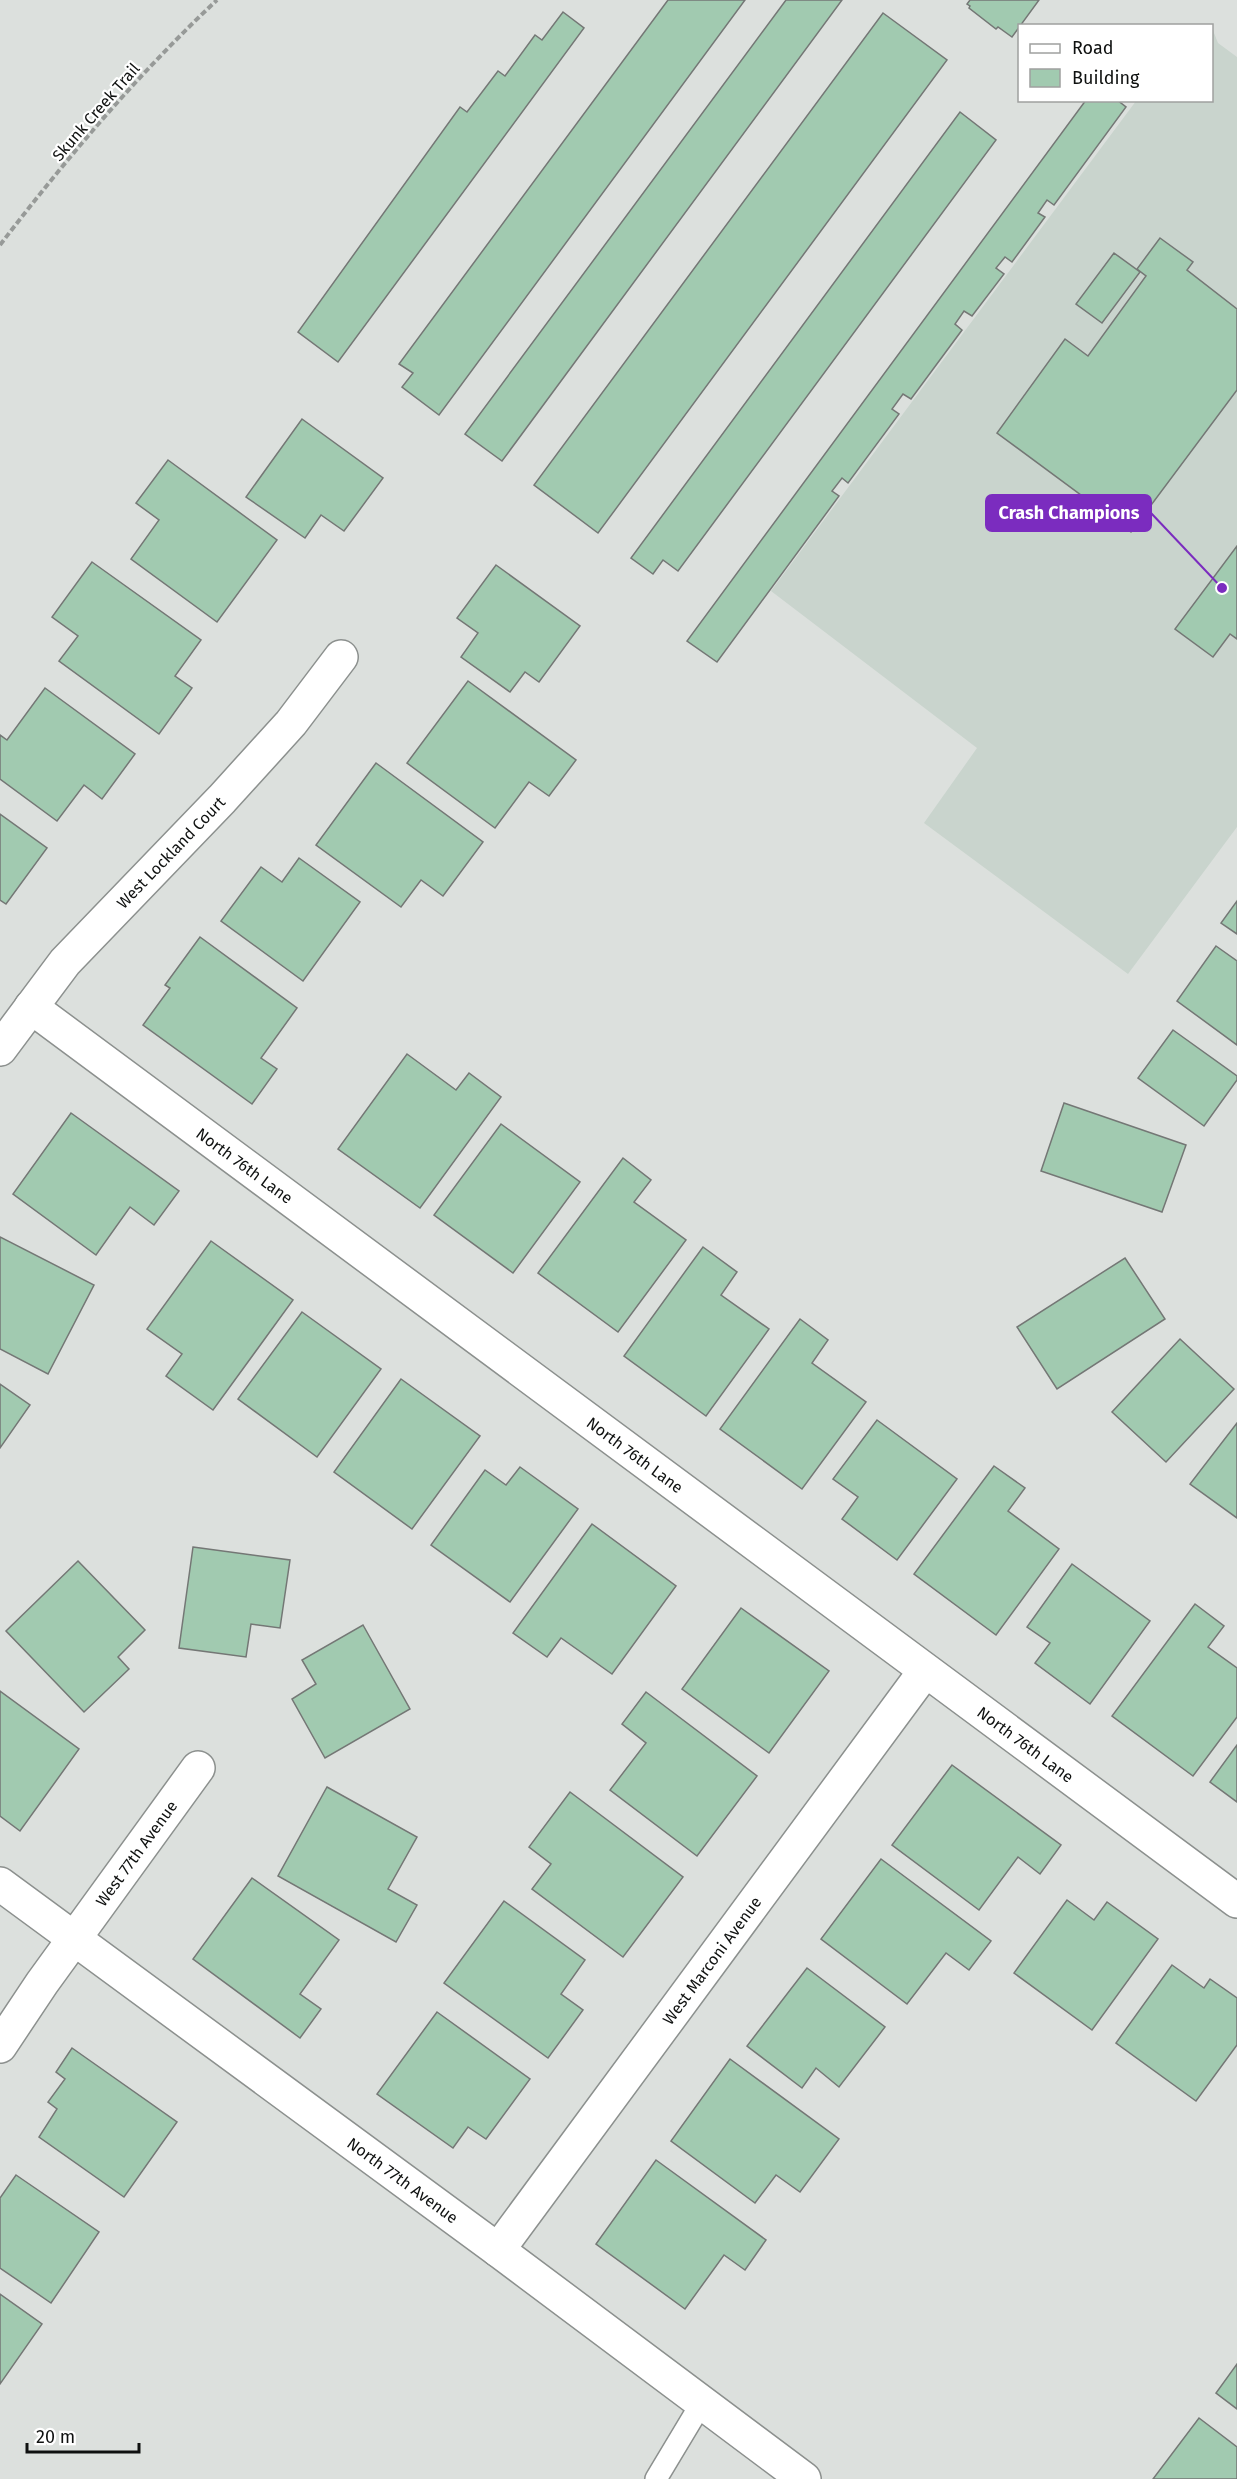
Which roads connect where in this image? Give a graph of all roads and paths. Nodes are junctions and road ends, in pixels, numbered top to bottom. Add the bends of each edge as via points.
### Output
1 (217, 0) edge
2 (0, 245) edge
3 (341, 657) dead end
4 (31, 1007) junction
5 (0, 1049) edge
6 (925, 1671) junction
7 (198, 1768) dead end
8 (0, 1884) edge
9 (1237, 1901) edge
10 (75, 1939) junction
11 (0, 2046) edge
12 (498, 2250) junction
13 (701, 2404) junction
14 (656, 2479) edge
15 (804, 2479) edge

1 - 2 path, Skunk Creek Trail via 143,75
3 - 4 street, West Lockland Court via 291,723 65,962
4 - 5 street, West Lockland Court
4 - 6 street, North 76th Lane
6 - 9 street, North 76th Lane
6 - 12 street, West Marconi Avenue
7 - 10 street, West 77th Avenue
8 - 10 street, North 77th Avenue
10 - 11 street, West 77th Avenue
10 - 12 street, North 77th Avenue
12 - 13 street, North 77th Avenue
13 - 14 lane
13 - 15 street, North 77th Avenue

